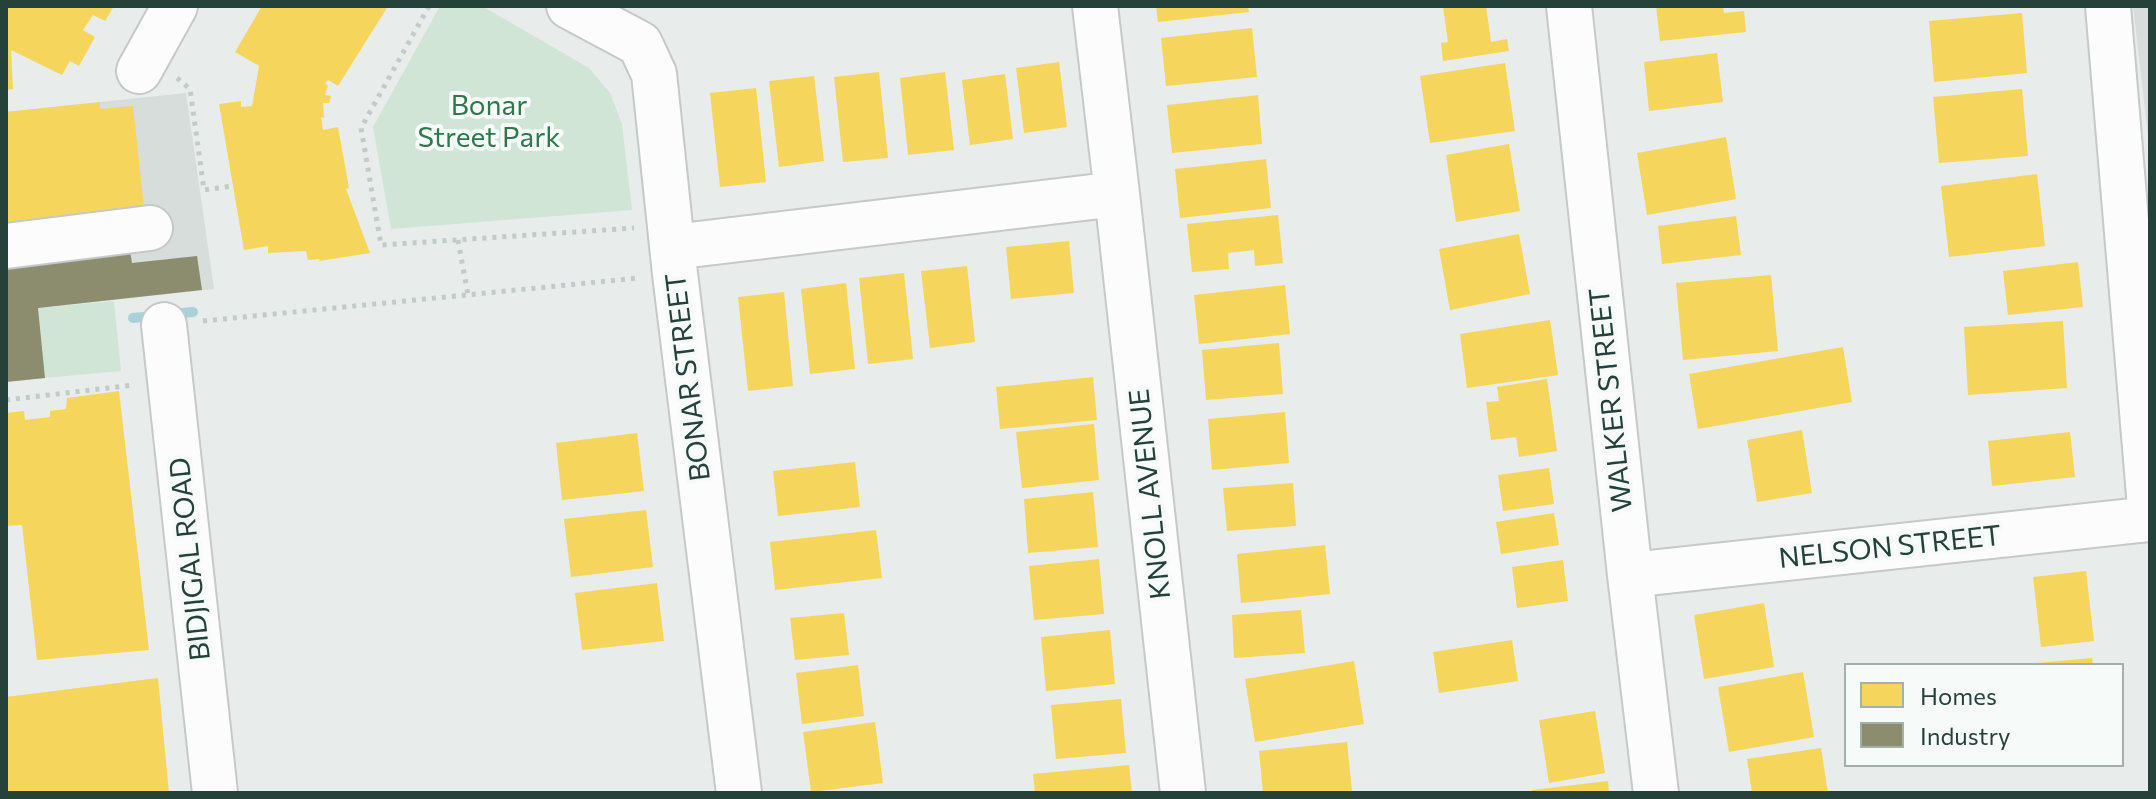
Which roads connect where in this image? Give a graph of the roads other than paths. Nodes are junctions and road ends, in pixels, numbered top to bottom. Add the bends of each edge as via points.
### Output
1 (175, 6) edge
2 (569, 6) edge
3 (1095, 6) edge
4 (1569, 6) edge
5 (2108, 6) edge
6 (144, 63) road end
7 (1117, 194) junction
8 (150, 228) dead end
9 (6, 246) edge
10 (673, 249) junction
11 (164, 325) road end
12 (2150, 507) edge
13 (2150, 519) edge
14 (1630, 575) junction
15 (215, 793) edge
16 (739, 793) edge
17 (1183, 793) edge
18 (1656, 793) edge

1 - 6 street
2 - 10 street, BONAR STREET via 640,44 654,74
3 - 7 street, KNOLL AVENUE
4 - 14 street, WALKER STREET
5 - 12 street
7 - 10 street
7 - 17 street, KNOLL AVENUE
8 - 9 street
10 - 16 street, BONAR STREET
11 - 15 street, BIDJIGAL ROAD
13 - 14 street, NELSON STREET
14 - 18 street, WALKER STREET

